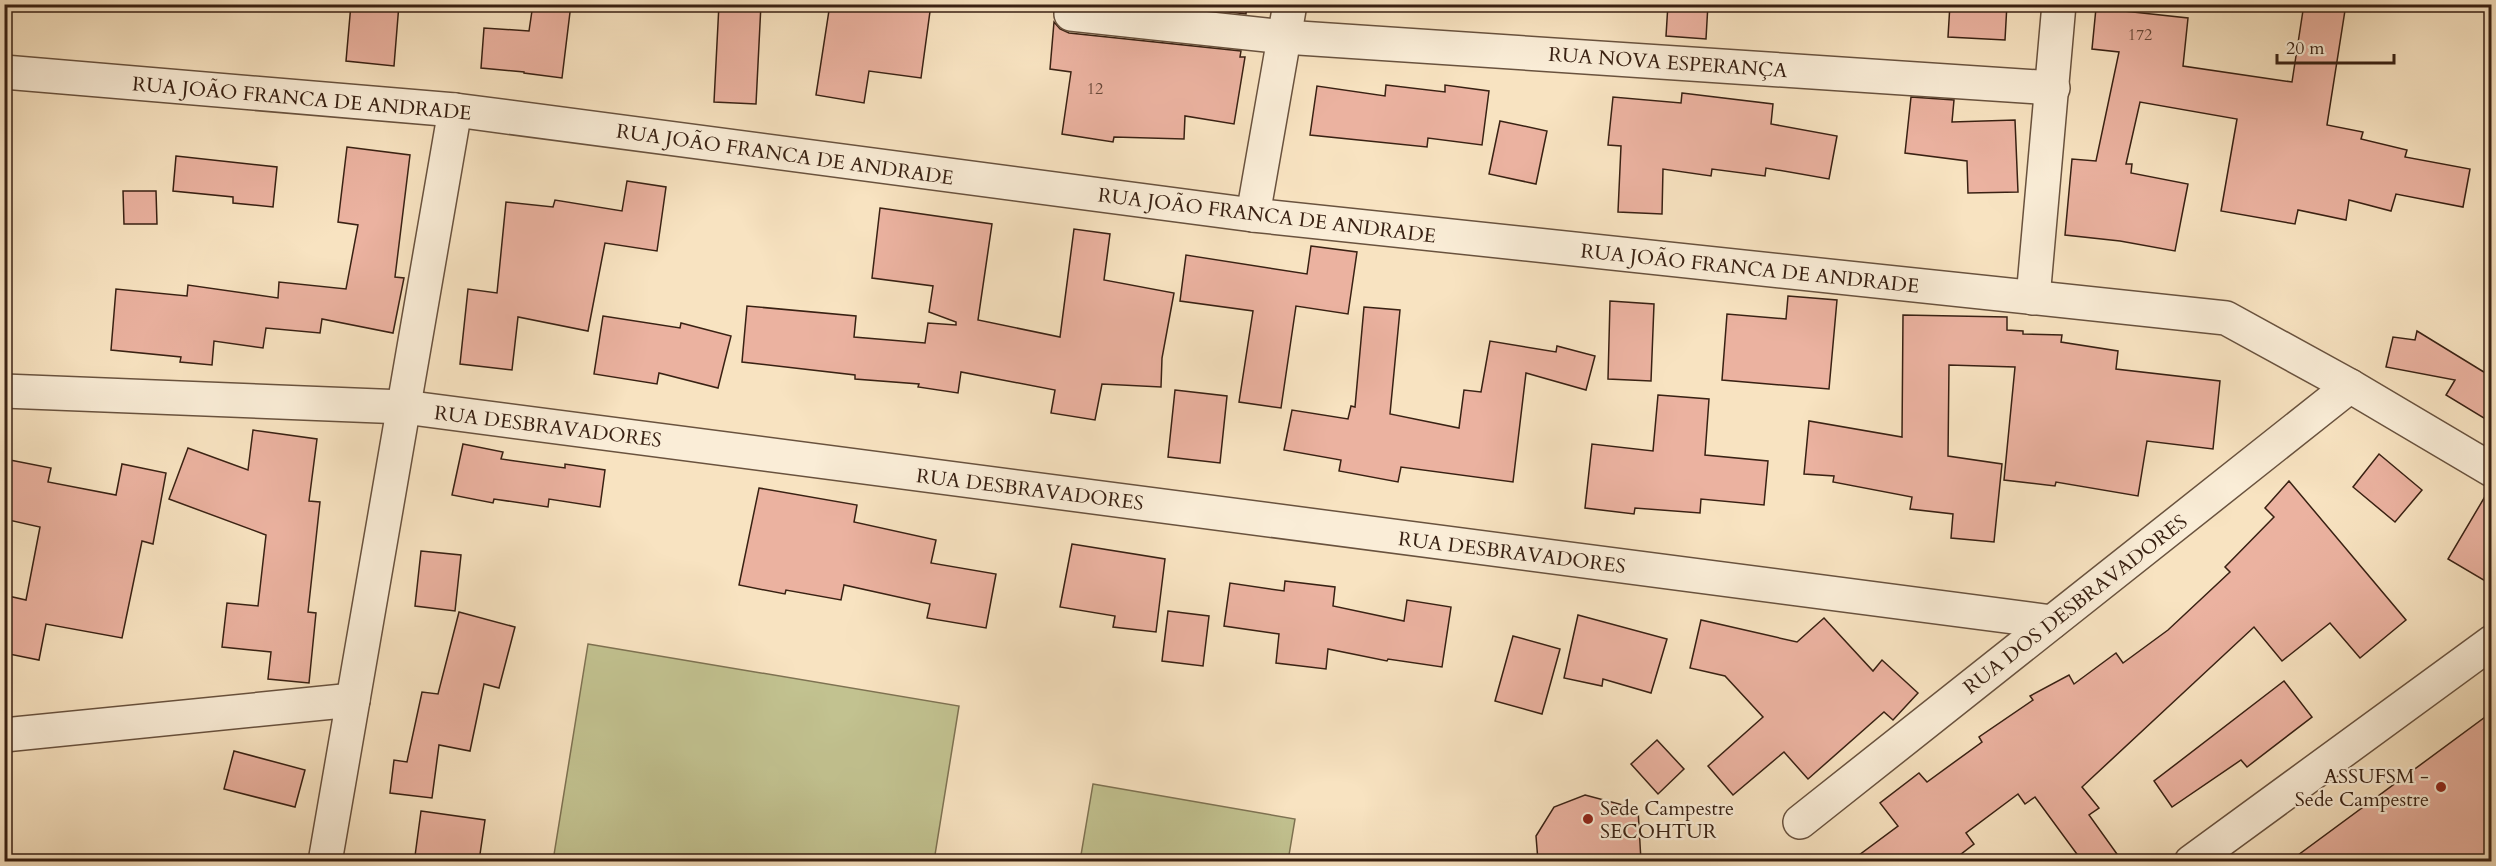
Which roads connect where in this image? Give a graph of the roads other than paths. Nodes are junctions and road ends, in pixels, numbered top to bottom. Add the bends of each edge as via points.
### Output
1 (1290, 4) edge
2 (2059, 4) edge
3 (1071, 14) dead end
4 (1284, 37) junction
5 (4, 72) edge
6 (2053, 88) junction
7 (455, 110) junction
8 (1252, 215) junction
9 (2033, 298) junction
10 (2350, 386) junction
11 (4, 391) edge
12 (404, 407) junction
13 (2492, 470) edge
14 (2052, 622) junction
15 (2492, 642) edge
16 (353, 700) junction
17 (4, 735) edge
18 (1800, 822) dead end
19 (326, 861) edge
20 (2191, 861) edge

1 - 4 street
2 - 6 street
3 - 4 street, RUA NOVA ESPERANÇA
4 - 6 street, RUA NOVA ESPERANÇA
4 - 8 street
5 - 7 street, RUA JOÃO FRANCA DE ANDRADE
6 - 9 street
7 - 8 street, RUA JOÃO FRANCA DE ANDRADE
7 - 12 street
8 - 9 street, RUA JOÃO FRANCA DE ANDRADE
9 - 10 street, RUA JOÃO FRANCA DE ANDRADE via 2226,318
10 - 13 street, RUA JOÃO FRANCA DE ANDRADE
10 - 14 street, RUA DOS DESBRAVADORES
11 - 12 street, RUA DESBRAVADORES
12 - 14 street, RUA DESBRAVADORES
12 - 16 street
14 - 18 street, RUA DOS DESBRAVADORES
15 - 20 street
16 - 17 street
16 - 19 street

